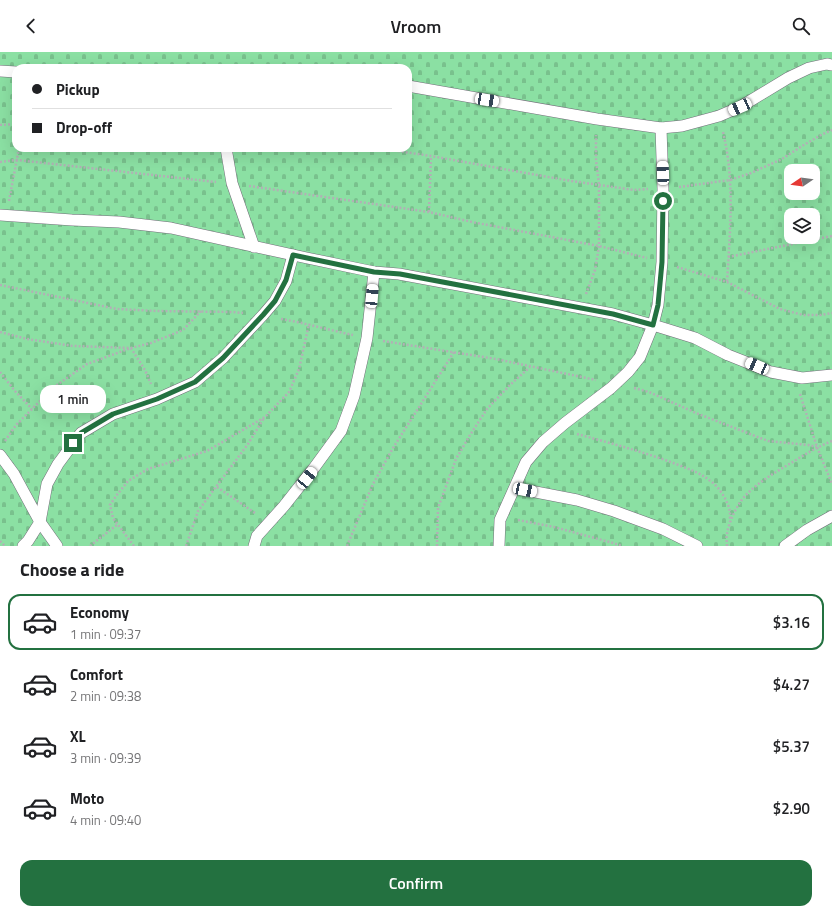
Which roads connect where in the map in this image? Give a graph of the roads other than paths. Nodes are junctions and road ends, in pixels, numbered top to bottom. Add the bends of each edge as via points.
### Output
1 (832, 65) edge
2 (0, 71) edge
3 (12, 72) edge
4 (412, 87) edge
5 (661, 128) junction
6 (227, 152) edge
7 (3, 215) edge
8 (254, 246) junction
9 (293, 255) junction
10 (374, 272) junction
11 (653, 325) junction
12 (832, 375) edge
13 (0, 455) edge
14 (515, 488) junction
15 (832, 516) edge
16 (40, 522) junction
17 (23, 546) edge
18 (57, 546) edge
19 (254, 546) edge
20 (499, 546) edge
21 (697, 546) edge
22 (785, 546) edge

1 - 5 lane via 809,68 719,116 682,126
2 - 3 lane
4 - 5 lane
5 - 11 lane via 662,262 658,305
6 - 8 lane via 232,184
7 - 8 lane via 171,228
8 - 9 lane
9 - 10 lane
9 - 16 lane via 286,280 275,301 223,358 195,382 157,399 113,414 81,433 47,484
10 - 11 lane via 400,274 613,314
10 - 19 lane via 367,338 354,396 341,432 310,474 257,536
11 - 12 lane via 695,338 771,372 802,378
11 - 14 lane via 640,357 628,372 543,442 526,462
13 - 16 lane via 14,474
14 - 20 lane via 500,520
14 - 21 lane via 599,507 663,529
15 - 22 lane
16 - 17 lane
16 - 18 lane

